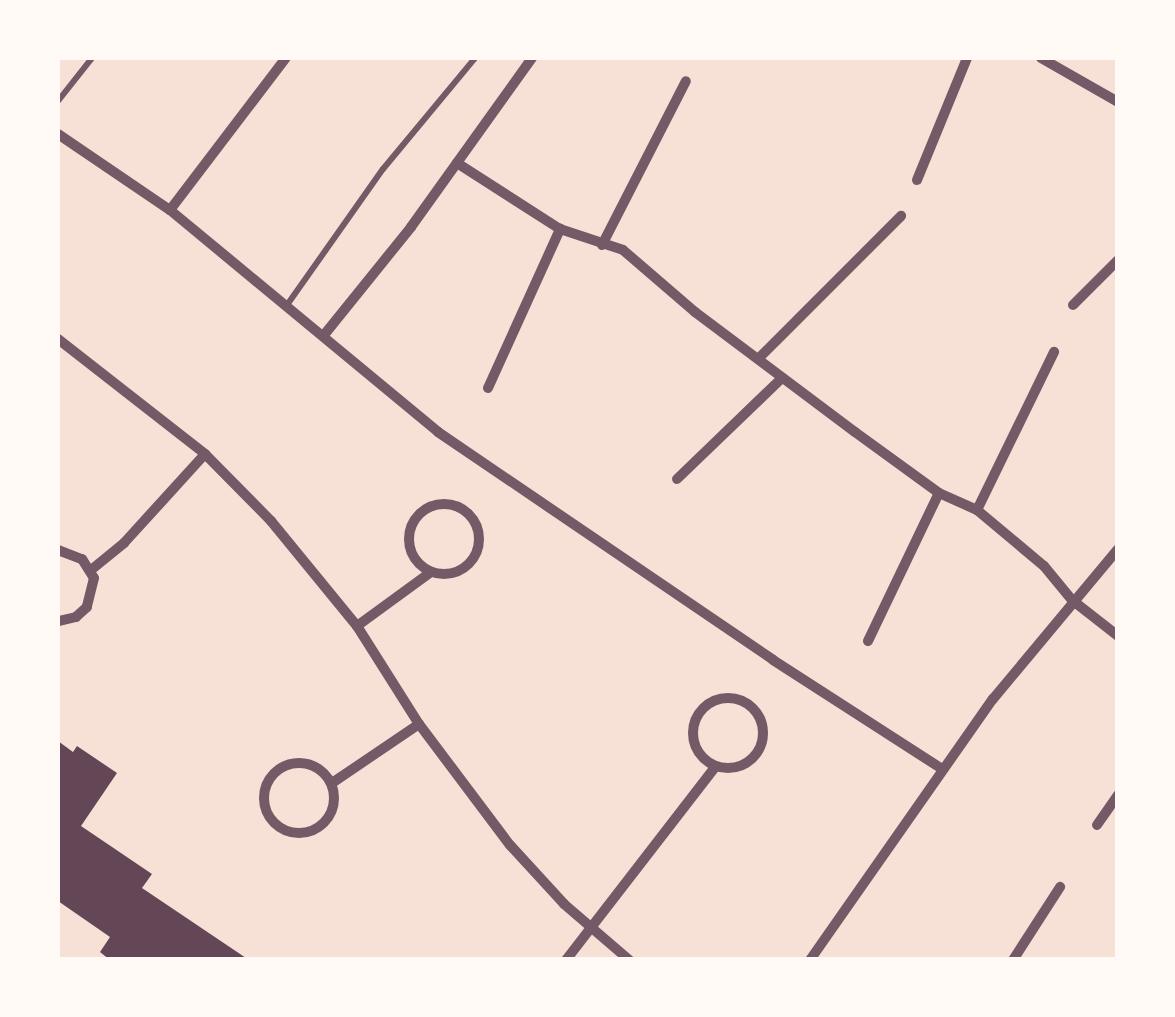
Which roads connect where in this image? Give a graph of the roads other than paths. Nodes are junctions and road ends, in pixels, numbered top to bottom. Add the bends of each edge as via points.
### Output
1 (92, 58) edge
2 (286, 58) edge
3 (476, 58) edge
4 (532, 58) edge
5 (967, 58) edge
6 (1041, 58) edge
7 (686, 81) dead end
8 (58, 101) edge
9 (1118, 102) edge
10 (58, 134) edge
11 (457, 163) junction
12 (917, 180) dead end
13 (170, 210) junction
14 (901, 216) dead end
15 (560, 230) junction
16 (602, 245) junction
17 (1118, 260) edge
18 (287, 305) junction
19 (1073, 305) dead end
20 (324, 335) junction
21 (58, 339) edge
22 (1054, 352) dead end
23 (759, 358) junction
24 (782, 378) junction
25 (488, 388) dead end
26 (205, 454) junction
27 (677, 480) dead end
28 (938, 493) junction
29 (977, 510) junction
30 (1118, 549) edge
31 (58, 550) edge
32 (91, 570) junction
33 (431, 572) junction
34 (1072, 600) junction
35 (58, 621) edge
36 (357, 626) junction
37 (1118, 636) edge
38 (868, 642) dead end
39 (419, 724) junction
40 (716, 766) junction
41 (942, 769) junction
42 (332, 783) junction
43 (1118, 794) edge
44 (1097, 825) dead end
45 (1060, 888) dead end
46 (590, 928) junction
47 (566, 960) edge
48 (629, 960) edge
49 (810, 960) edge
50 (1013, 960) edge

1 - 8 lane
2 - 13 street
3 - 18 lane via 383,169
4 - 11 street
5 - 12 street
6 - 9 street
7 - 16 street
10 - 13 street
11 - 15 street
11 - 20 street
13 - 18 street
14 - 23 street
15 - 16 street
15 - 25 street
16 - 23 street via 622,250
17 - 19 street
18 - 20 street
20 - 41 street via 438,432
21 - 26 street
22 - 29 street
23 - 24 street
24 - 27 street
24 - 28 street
26 - 32 street via 124,544
26 - 36 street via 270,520
28 - 29 street
28 - 38 street
29 - 34 street via 1044,566
30 - 34 street
31 - 32 street
32 - 35 street via 94,594 87,608
33 - 33 street via 459,571 478,550 474,519 457,506 428,507 410,529 413,557
33 - 36 street
34 - 37 street
34 - 41 street
36 - 39 street
39 - 42 street
39 - 46 street via 510,845
40 - 40 street via 743,765 762,744 760,716 741,699 714,700 694,722 697,750
40 - 46 street
41 - 49 street
42 - 42 street via 309,763 280,768 264,792 269,817 290,832 318,828 334,806
43 - 44 street
45 - 50 street
46 - 47 street
46 - 48 street

